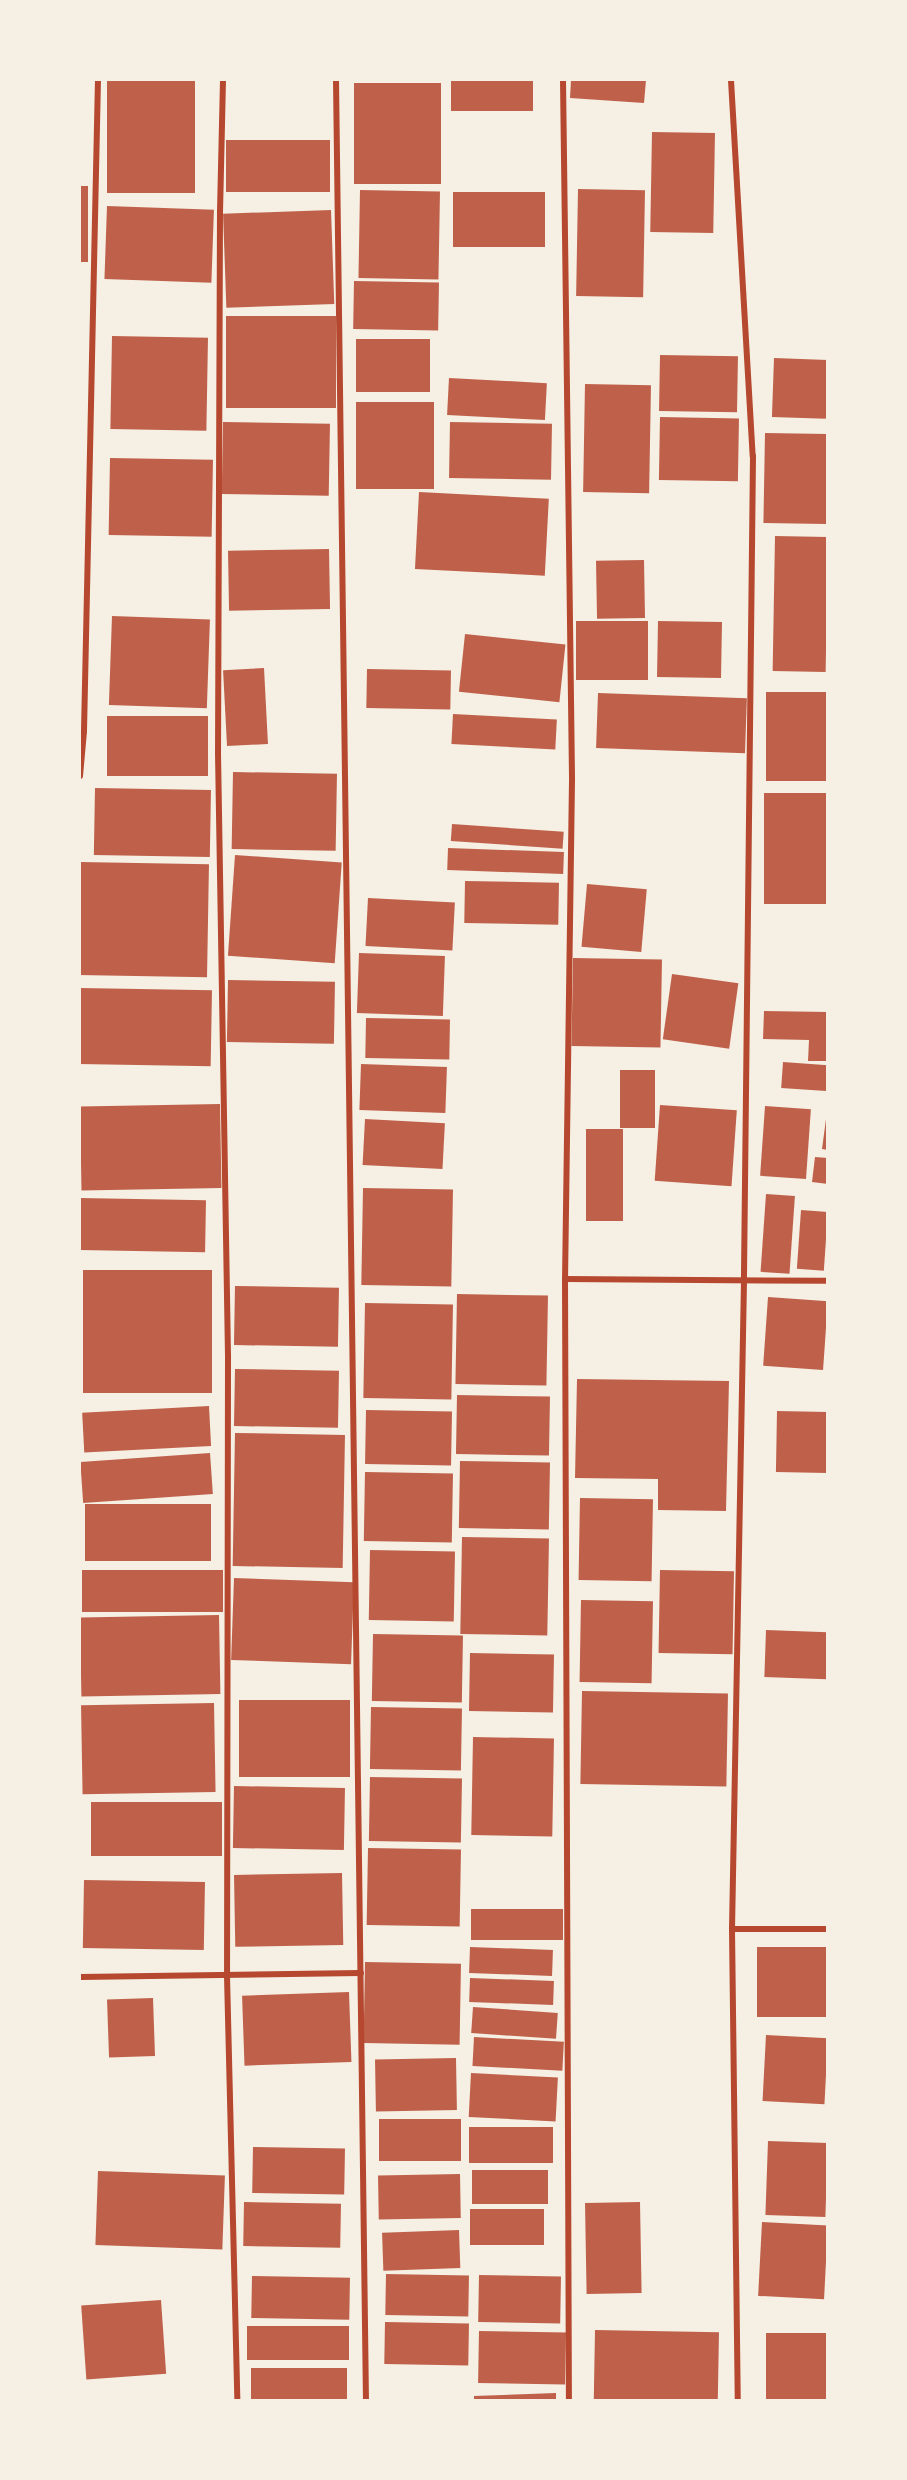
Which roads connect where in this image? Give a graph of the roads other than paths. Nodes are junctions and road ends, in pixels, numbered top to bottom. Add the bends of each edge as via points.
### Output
1 (98, 80) edge
2 (223, 80) edge
3 (336, 80) edge
4 (562, 80) edge
5 (731, 80) edge
6 (80, 776) edge
7 (565, 1279) junction
8 (744, 1281) junction
9 (828, 1281) edge
10 (732, 1929) junction
11 (828, 1929) edge
12 (361, 1973) junction
13 (227, 1976) junction
14 (80, 1977) edge
15 (237, 2400) edge
16 (366, 2400) edge
17 (568, 2400) edge
18 (738, 2400) edge

1 - 6 street
2 - 13 street via 218,753 228,1359
3 - 12 street
4 - 7 street via 572,780
5 - 8 street via 753,456
7 - 8 street
7 - 17 street
8 - 9 street
8 - 10 street
10 - 11 street
10 - 18 street
12 - 13 street
12 - 16 street
13 - 14 street
13 - 15 street

